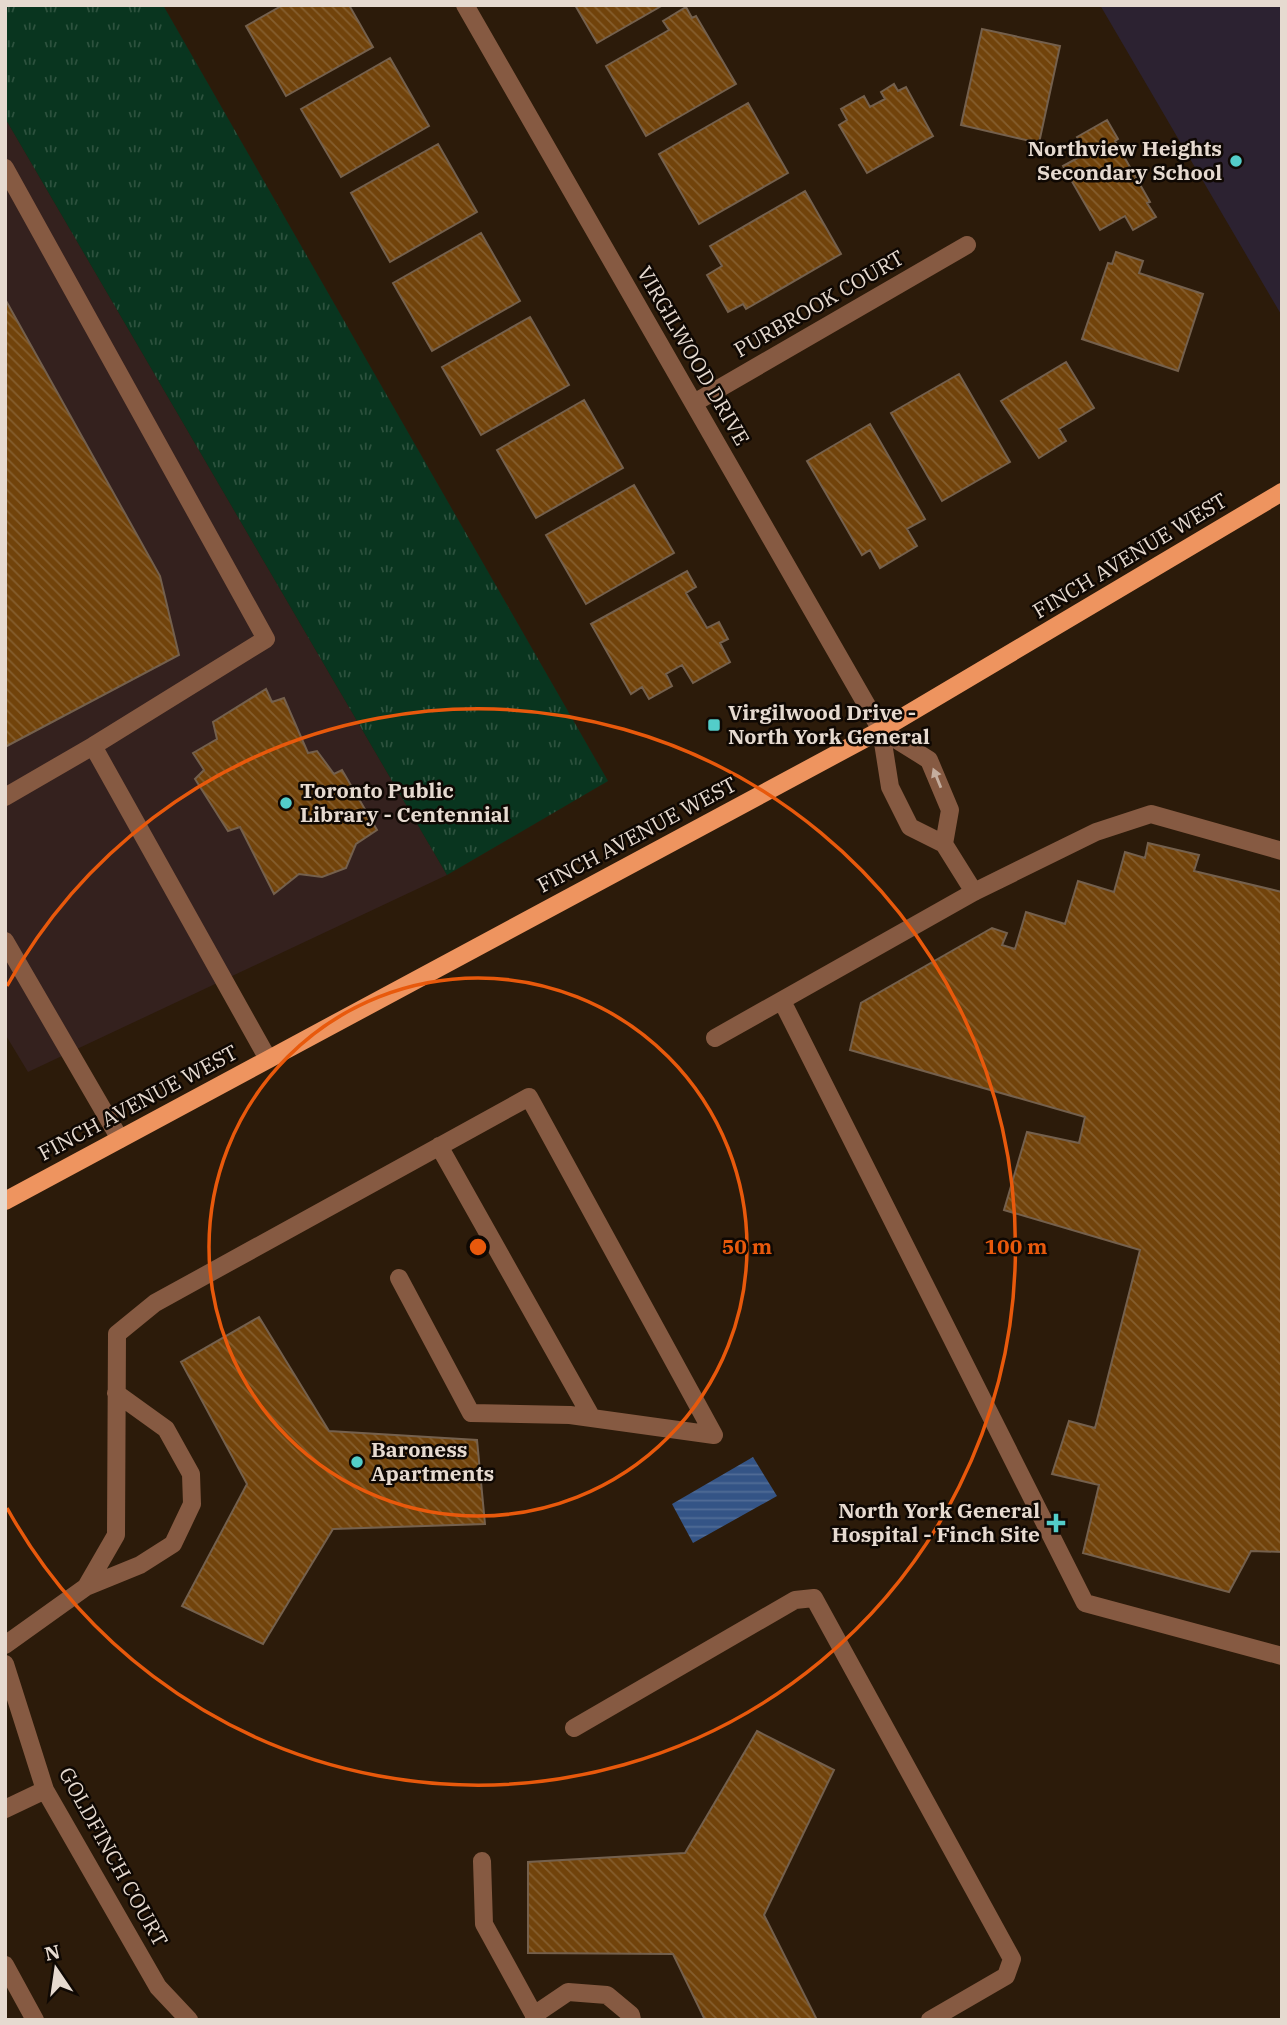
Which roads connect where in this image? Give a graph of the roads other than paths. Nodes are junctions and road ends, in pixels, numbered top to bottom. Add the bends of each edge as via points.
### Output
1 (465, 5) edge
2 (5, 169) edge
3 (967, 245) dead end
4 (694, 403) junction
5 (1282, 492) edge
6 (881, 730) junction
7 (93, 746) junction
8 (5, 797) edge
9 (944, 844) junction
10 (1282, 851) edge
11 (974, 892) junction
12 (5, 941) edge
13 (782, 1001) junction
14 (715, 1038) dead end
15 (268, 1059) junction
16 (120, 1139) junction
17 (439, 1146) junction
18 (5, 1201) edge
19 (399, 1278) dead end
20 (116, 1393) junction
21 (592, 1418) junction
22 (86, 1587) junction
23 (5, 1645) edge
24 (1282, 1656) edge
25 (5, 1664) edge
26 (574, 1728) dead end
27 (45, 1790) junction
28 (5, 1809) edge
29 (482, 1861) dead end
30 (5, 1965) edge
31 (534, 2017) edge
32 (35, 2020) edge
33 (189, 2020) edge
34 (632, 2020) edge
35 (930, 2020) edge

1 - 4 street, VIRGILWOOD DRIVE
2 - 7 street via 266,639
3 - 4 street, PURBROOK COURT
4 - 6 street, VIRGILWOOD DRIVE
5 - 6 main road, FINCH AVENUE WEST
6 - 9 street via 890,787 910,827
9 -> 6 street via 950,810 929,760
6 - 15 main road, FINCH AVENUE WEST
7 - 8 street
7 - 15 street
9 - 11 street
10 - 11 street via 1151,814 1096,832
11 - 13 street
12 - 16 street
13 - 14 street
13 - 24 street via 1085,1604
15 - 16 main road, FINCH AVENUE WEST
16 - 18 main road, FINCH AVENUE WEST
17 - 20 street via 155,1303 117,1334
17 - 21 street
17 - 21 street via 529,1097 714,1435
19 - 21 street via 471,1413
20 - 22 street via 116,1535
20 - 22 street via 166,1429 191,1474 192,1504 173,1544 140,1565
22 - 23 street
25 - 27 street, GOLDFINCH COURT
26 - 35 street via 795,1600 814,1598 1012,1959 1006,1976
27 - 28 street
27 - 33 street, GOLDFINCH COURT via 158,1987
29 - 31 street via 484,1924
30 - 32 street
31 - 34 street via 568,1992 607,1994

